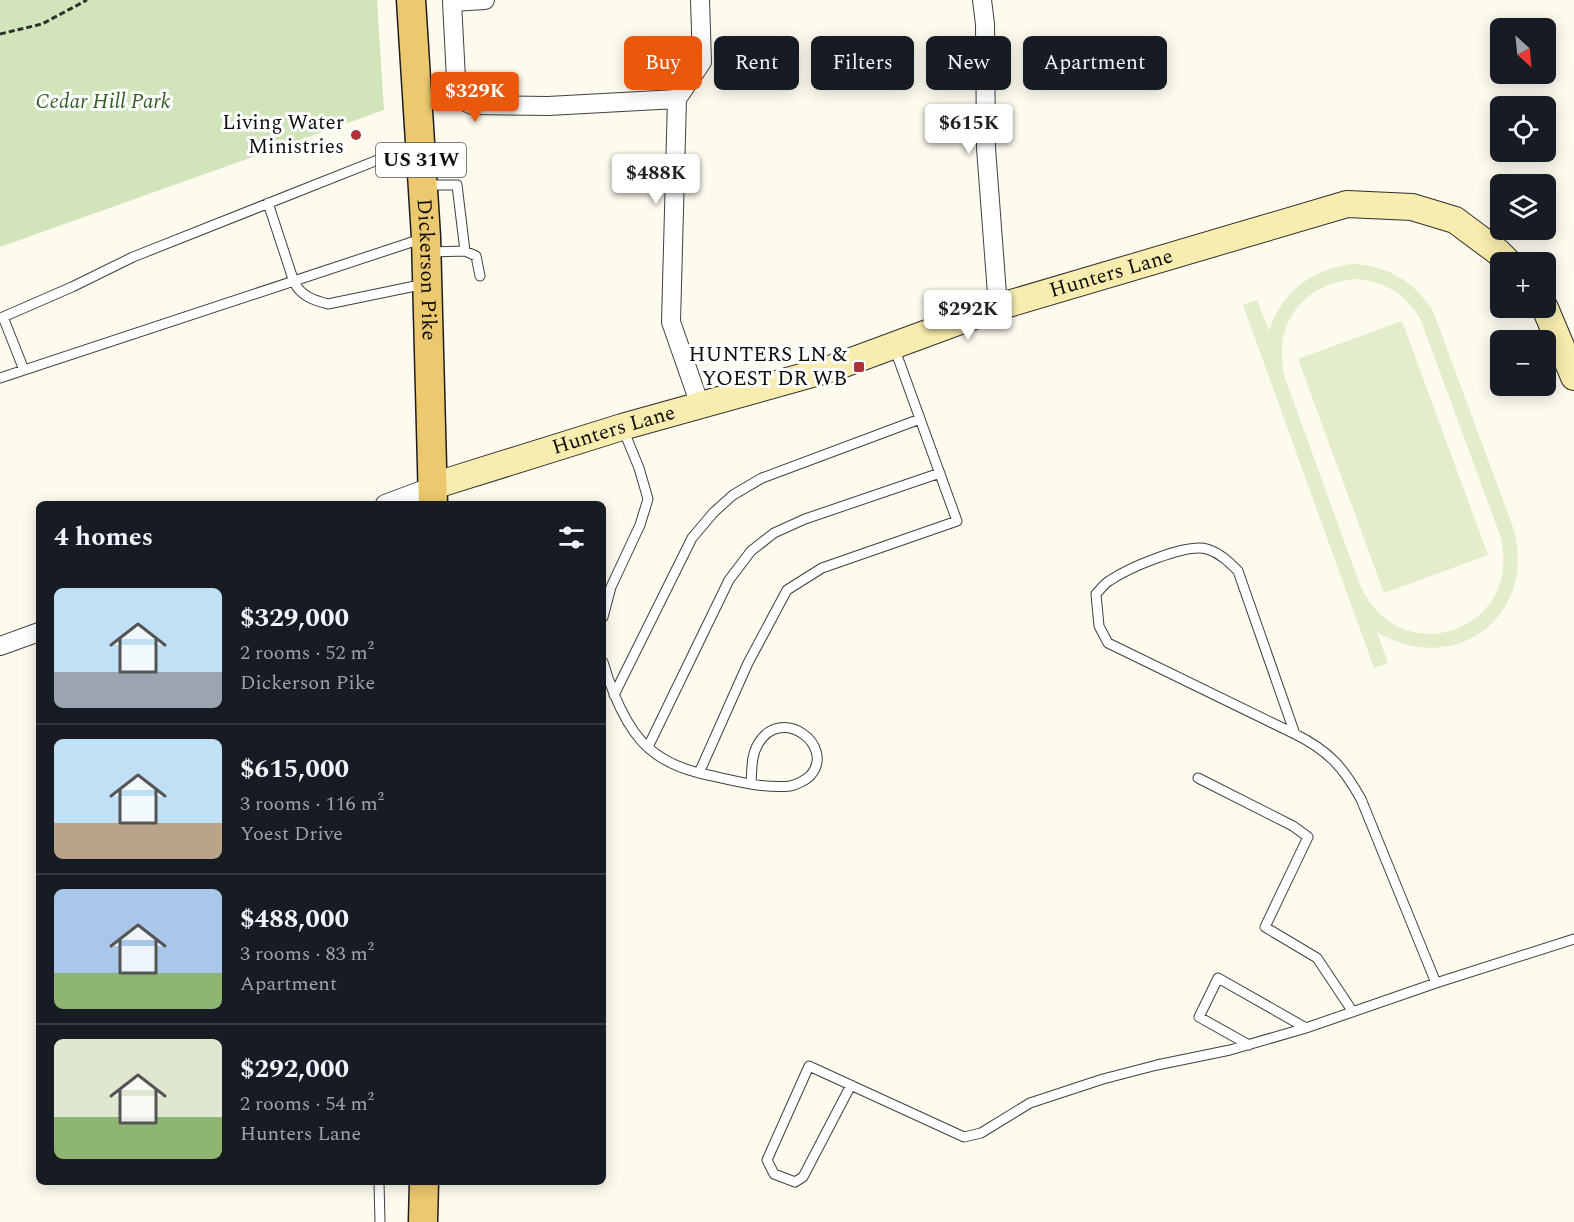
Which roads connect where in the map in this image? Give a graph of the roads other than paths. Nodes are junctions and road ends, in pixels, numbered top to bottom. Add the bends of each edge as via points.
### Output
1 (411, 0) edge
2 (485, 0) edge
3 (700, 0) edge
4 (982, 0) edge
5 (677, 99) junction
6 (420, 143) junction
7 (423, 185) junction
8 (268, 203) junction
9 (427, 245) junction
10 (465, 251) junction
11 (1498, 252) edge
12 (480, 276) dead end
13 (294, 282) junction
14 (428, 284) junction
15 (998, 307) junction
16 (1, 317) edge
17 (1549, 318) edge
18 (894, 345) junction
19 (24, 370) junction
20 (1574, 376) edge
21 (0, 378) edge
22 (700, 405) junction
23 (920, 419) junction
24 (622, 427) junction
25 (940, 473) junction
26 (433, 495) edge
27 (402, 501) edge
28 (606, 606) edge
29 (36, 633) edge
30 (0, 646) edge
31 (606, 671) edge
32 (614, 695) junction
33 (1295, 734) junction
34 (648, 747) junction
35 (699, 773) junction
36 (1198, 778) dead end
37 (751, 784) junction
38 (1574, 939) edge
39 (1436, 983) junction
40 (1353, 1012) junction
41 (1306, 1028) junction
42 (1249, 1045) junction
43 (851, 1085) junction
44 (379, 1185) edge
45 (424, 1185) edge
46 (380, 1222) edge
47 (423, 1222) edge

1 - 6 main road, Dickerson Pike / US 31W
2 - 5 street via 452,2 457,98 472,105 548,106
3 - 5 street via 702,62
4 - 15 street via 986,148
5 - 22 street via 671,322
6 - 7 main road, Dickerson Pike / US 31W
6 - 8 lane
7 - 9 main road, Dickerson Pike / US 31W
7 - 10 lane via 457,184
8 - 13 lane
8 - 16 lane
9 - 10 lane
9 - 13 lane
9 - 14 main road, Dickerson Pike / US 31W
10 - 12 lane via 476,256
11 - 15 street, Hunters Lane via 1455,220 1412,207 1347,204
13 - 14 lane via 298,290 313,300 328,304
13 - 19 lane
14 - 26 main road, Dickerson Pike / US 31W
15 - 18 street, Hunters Lane
16 - 19 lane
17 - 20 street
18 - 22 street, Hunters Lane via 830,369
18 - 23 lane
19 - 21 lane
22 - 24 street, Hunters Lane
23 - 25 lane
23 - 32 lane via 762,478 714,512 692,538
24 - 26 street, Hunters Lane
24 - 28 lane via 648,499
25 - 34 lane via 805,519 774,533 751,551 729,580
25 - 35 lane via 957,521 822,568 787,590 748,663
26 - 27 street
29 - 30 street
31 - 32 lane
32 - 34 lane
33 - 33 lane via 1238,571 1224,557 1205,549 1183,550 1133,568 1108,581 1096,594 1099,626 1108,643
33 - 39 lane via 1317,745 1346,773 1361,799
34 - 35 lane via 675,766
35 - 37 lane
36 - 40 lane via 1308,837 1265,927 1317,958
37 - 37 lane via 792,786 808,778 817,759 810,738 786,727 768,732 752,761
38 - 39 lane
39 - 40 lane
40 - 41 lane
41 - 42 lane
41 - 42 lane via 1218,978 1199,1017
42 - 43 lane via 1103,1079 1030,1104 981,1133 964,1137
43 - 43 lane via 810,1066 767,1160 774,1174 795,1182 803,1177
44 - 46 lane
45 - 47 main road

